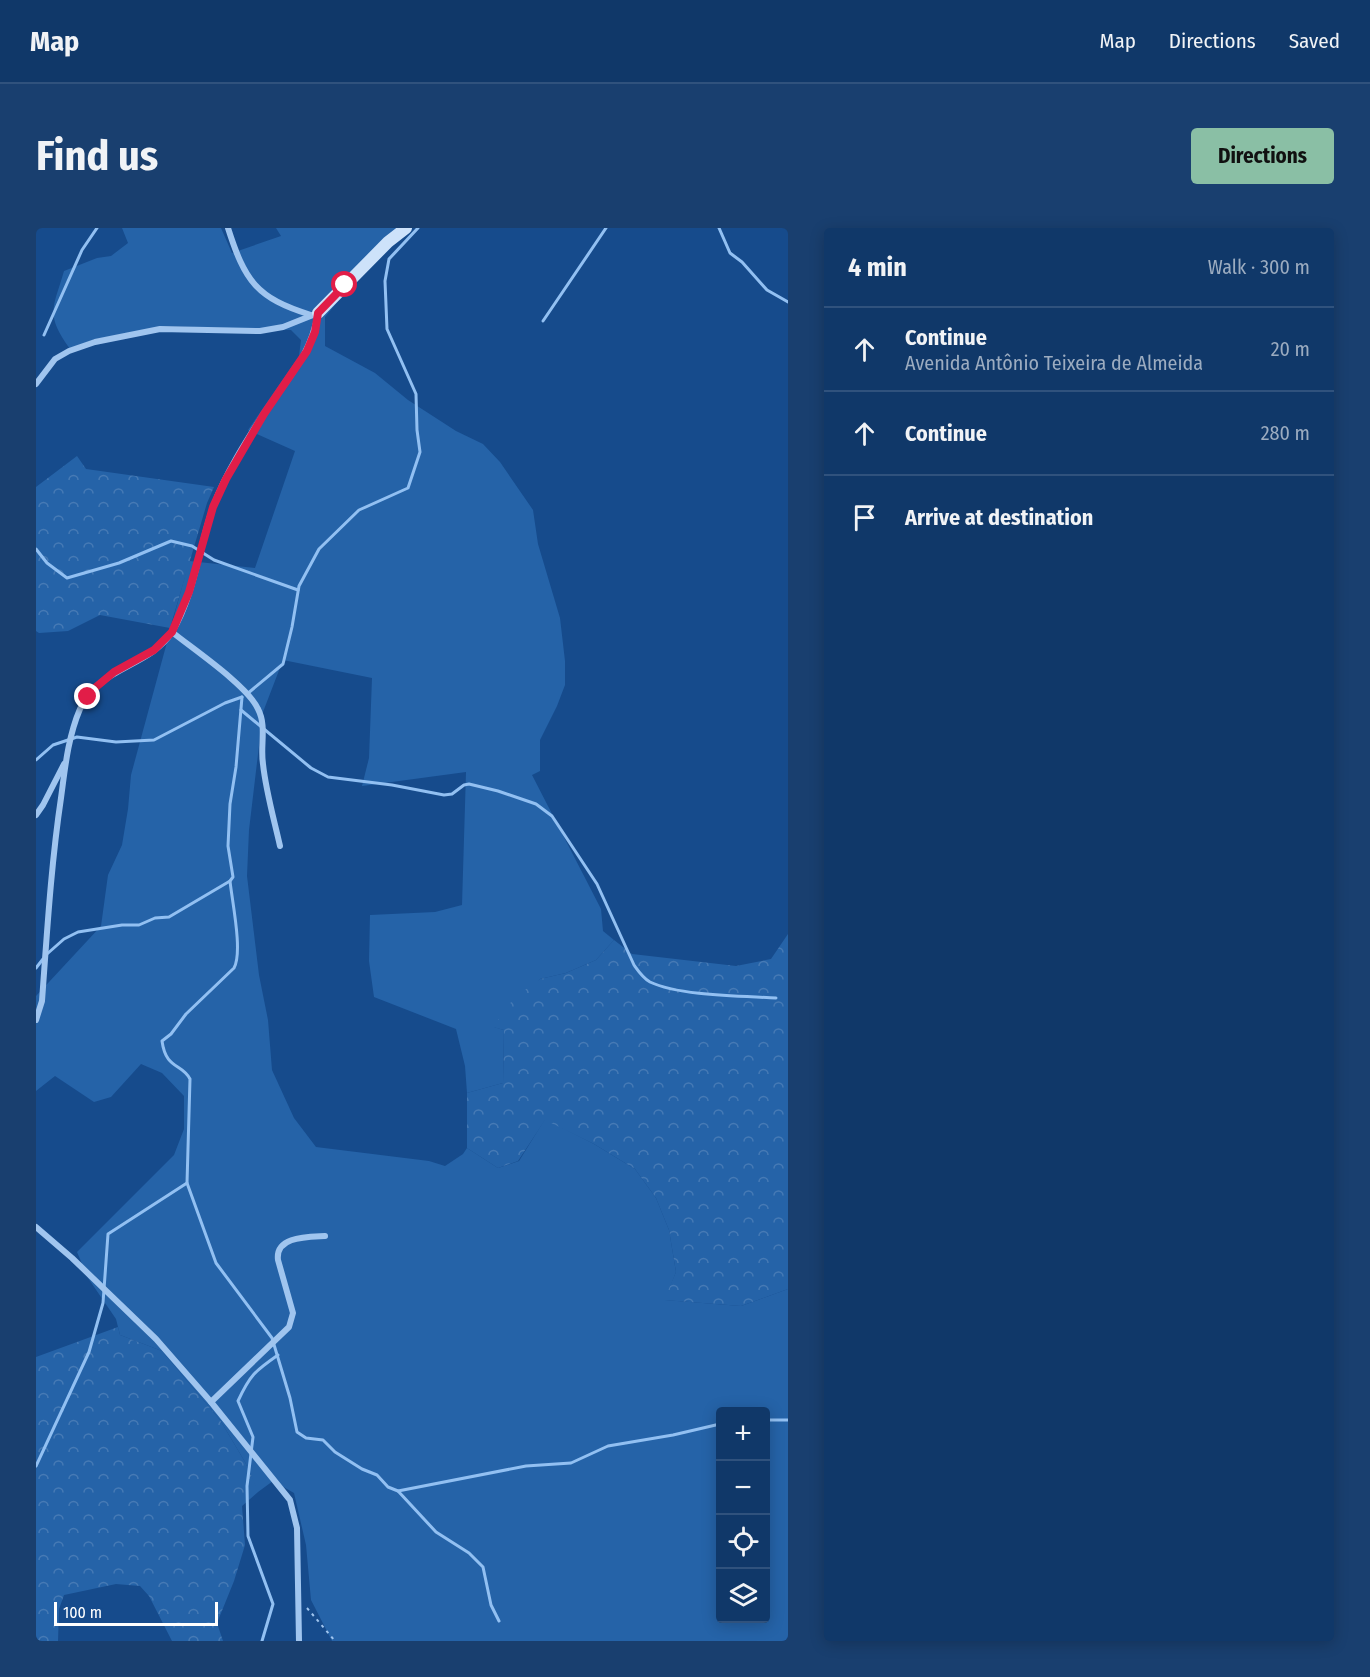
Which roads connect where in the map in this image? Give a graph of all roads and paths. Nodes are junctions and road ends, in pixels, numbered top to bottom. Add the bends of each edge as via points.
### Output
1 (228, 228) edge
2 (406, 228) edge
3 (315, 314) junction
4 (36, 384) edge
5 (172, 632) junction
6 (67, 758) junction
7 (36, 815) edge
8 (280, 846) dead end
9 (36, 1020) edge
10 (36, 1227) edge
11 (325, 1236) dead end
12 (211, 1402) junction
13 (299, 1599) junction
14 (299, 1641) edge
15 (334, 1641) edge

1 - 3 street via 239,263 250,280 284,307
2 - 3 street
3 - 4 street via 260,332 160,329 95,342 55,359
3 - 5 street via 315,332 307,351 264,414 213,507 189,592
5 - 6 street via 154,650 96,687 81,708
5 - 8 street via 245,691 258,708 267,792
6 - 7 street
6 - 9 street via 54,841 42,1001
10 - 12 street via 156,1339
11 - 12 street via 300,1238 281,1245 278,1260 292,1321
12 - 13 street via 290,1500 297,1528
13 - 14 street
13 - 15 path

